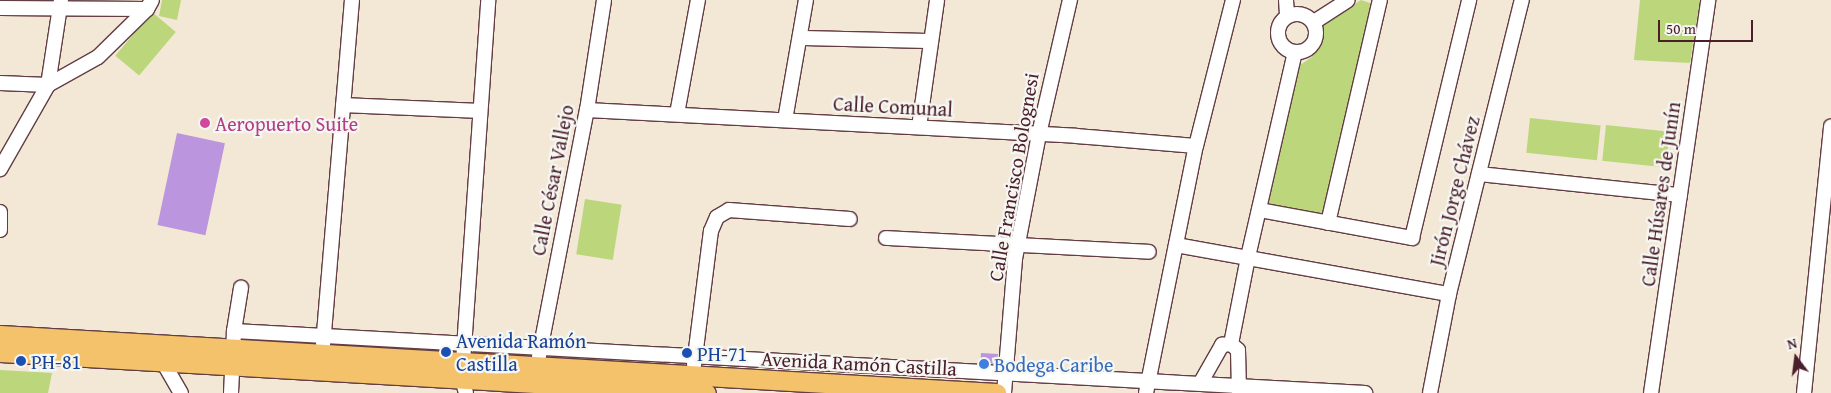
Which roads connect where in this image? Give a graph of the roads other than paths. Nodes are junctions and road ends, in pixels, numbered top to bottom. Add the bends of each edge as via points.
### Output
1 (352, 0) edge
2 (488, 0) edge
3 (604, 0) edge
4 (698, 0) edge
5 (806, 0) edge
6 (937, 0) edge
7 (1070, 0) edge
8 (1233, 0) edge
9 (1286, 0) edge
10 (1348, 0) edge
11 (1380, 0) edge
12 (1469, 0) edge
13 (1522, 0) edge
14 (1708, 0) edge
15 (60, 4) edge
16 (150, 4) edge
17 (0, 8) edge
18 (1287, 16) junction
19 (1314, 22) junction
20 (800, 38) junction
21 (931, 42) junction
22 (1295, 52) junction
23 (0, 83) edge
24 (48, 85) junction
25 (343, 106) junction
26 (587, 110) junction
27 (480, 111) junction
28 (677, 114) junction
29 (785, 120) junction
30 (1831, 126) edge
31 (920, 127) junction
32 (1038, 134) junction
33 (1196, 146) junction
34 (0, 169) edge
35 (1479, 174) junction
36 (1828, 192) edge
37 (1680, 196) junction
38 (1258, 210) junction
39 (0, 212) edge
40 (850, 219) dead end
41 (1328, 223) junction
42 (0, 230) edge
43 (886, 238) dead end
44 (1176, 244) junction
45 (1017, 246) junction
46 (1149, 252) dead end
47 (1248, 258) junction
48 (241, 288) dead end
49 (1449, 294) junction
50 (0, 336) edge
51 (1231, 344) junction
52 (323, 345) junction
53 (234, 348) junction
54 (0, 352) edge
55 (694, 356) junction
56 (539, 357) junction
57 (163, 362) junction
58 (864, 366) junction
59 (464, 369) edge
60 (1005, 374) junction
61 (693, 375) junction
62 (1201, 382) junction
63 (863, 385) junction
64 (793, 387) edge
65 (1146, 387) edge
66 (1239, 389) edge
67 (181, 393) edge
68 (231, 393) edge
69 (706, 393) edge
70 (996, 393) edge
71 (1004, 393) edge
72 (1365, 393) edge
73 (1430, 393) edge
74 (1651, 393) edge
75 (1804, 393) edge

1 - 25 street
2 - 27 street
3 - 26 street, Calle César Vallejo
4 - 28 street
5 - 20 street
6 - 21 street
7 - 32 street, Calle Francisco Bolognesi
8 - 33 street
9 - 18 street
10 - 19 street
11 - 41 street
12 - 41 street via 1412,238
13 - 35 street, Jirón Jorge Chávez
14 - 37 street, Calle Húsares de Junín
15 - 16 street
15 - 17 street
15 - 24 street
16 - 24 street via 98,57
18 - 19 street via 1299,14
18 - 22 street via 1280,25 1278,37 1284,47
19 - 22 street via 1317,34 1312,46
20 - 21 street
20 - 29 street
21 - 31 street
22 - 38 street
23 - 24 street
24 - 34 street
25 - 27 street
25 - 52 street
26 - 28 street, Calle Comunal
26 - 56 street, Calle César Vallejo
27 - 59 street
28 - 29 street, Calle Comunal
29 - 31 street, Calle Comunal
30 - 36 street
31 - 32 street, Calle Comunal
32 - 33 street, Calle Comunal
32 - 45 street, Calle Francisco Bolognesi
33 - 44 street
35 - 37 street
35 - 49 street, Jirón Jorge Chávez
36 - 75 street
37 - 74 street, Calle Húsares de Junín
38 - 41 street
38 - 47 street
39 - 42 street
40 - 55 street via 729,210 717,217 711,231
43 - 45 street
44 - 47 street
44 - 65 street
45 - 46 street
45 - 60 street, Calle Francisco Bolognesi
47 - 49 street
47 - 51 street
48 - 53 street
49 - 73 street, Jirón Jorge Chávez
50 - 53 highway, Avenida Ramón Castilla
51 - 62 street via 1222,345
51 - 66 street via 1238,350
52 - 53 highway, Avenida Ramón Castilla
52 - 59 highway, Avenida Ramón Castilla
53 - 57 highway, Avenida Ramón Castilla
53 - 59 highway, Avenida Ramón Castilla
53 - 68 street
54 - 57 highway, Avenida Ramón Castilla
55 - 56 street
55 - 58 street
55 - 61 street
56 - 59 highway, Avenida Ramón Castilla
56 - 61 highway, Avenida Ramón Castilla
57 - 67 street
58 - 60 street
58 - 63 street
59 - 69 highway, Avenida Ramón Castilla
60 - 65 street
60 - 71 street, Calle Francisco Bolognesi
61 - 64 highway, Avenida Ramón Castilla
62 - 65 street
62 - 66 street
63 - 64 highway, Avenida Ramón Castilla
63 - 70 highway, Avenida Ramón Castilla
66 - 72 street

